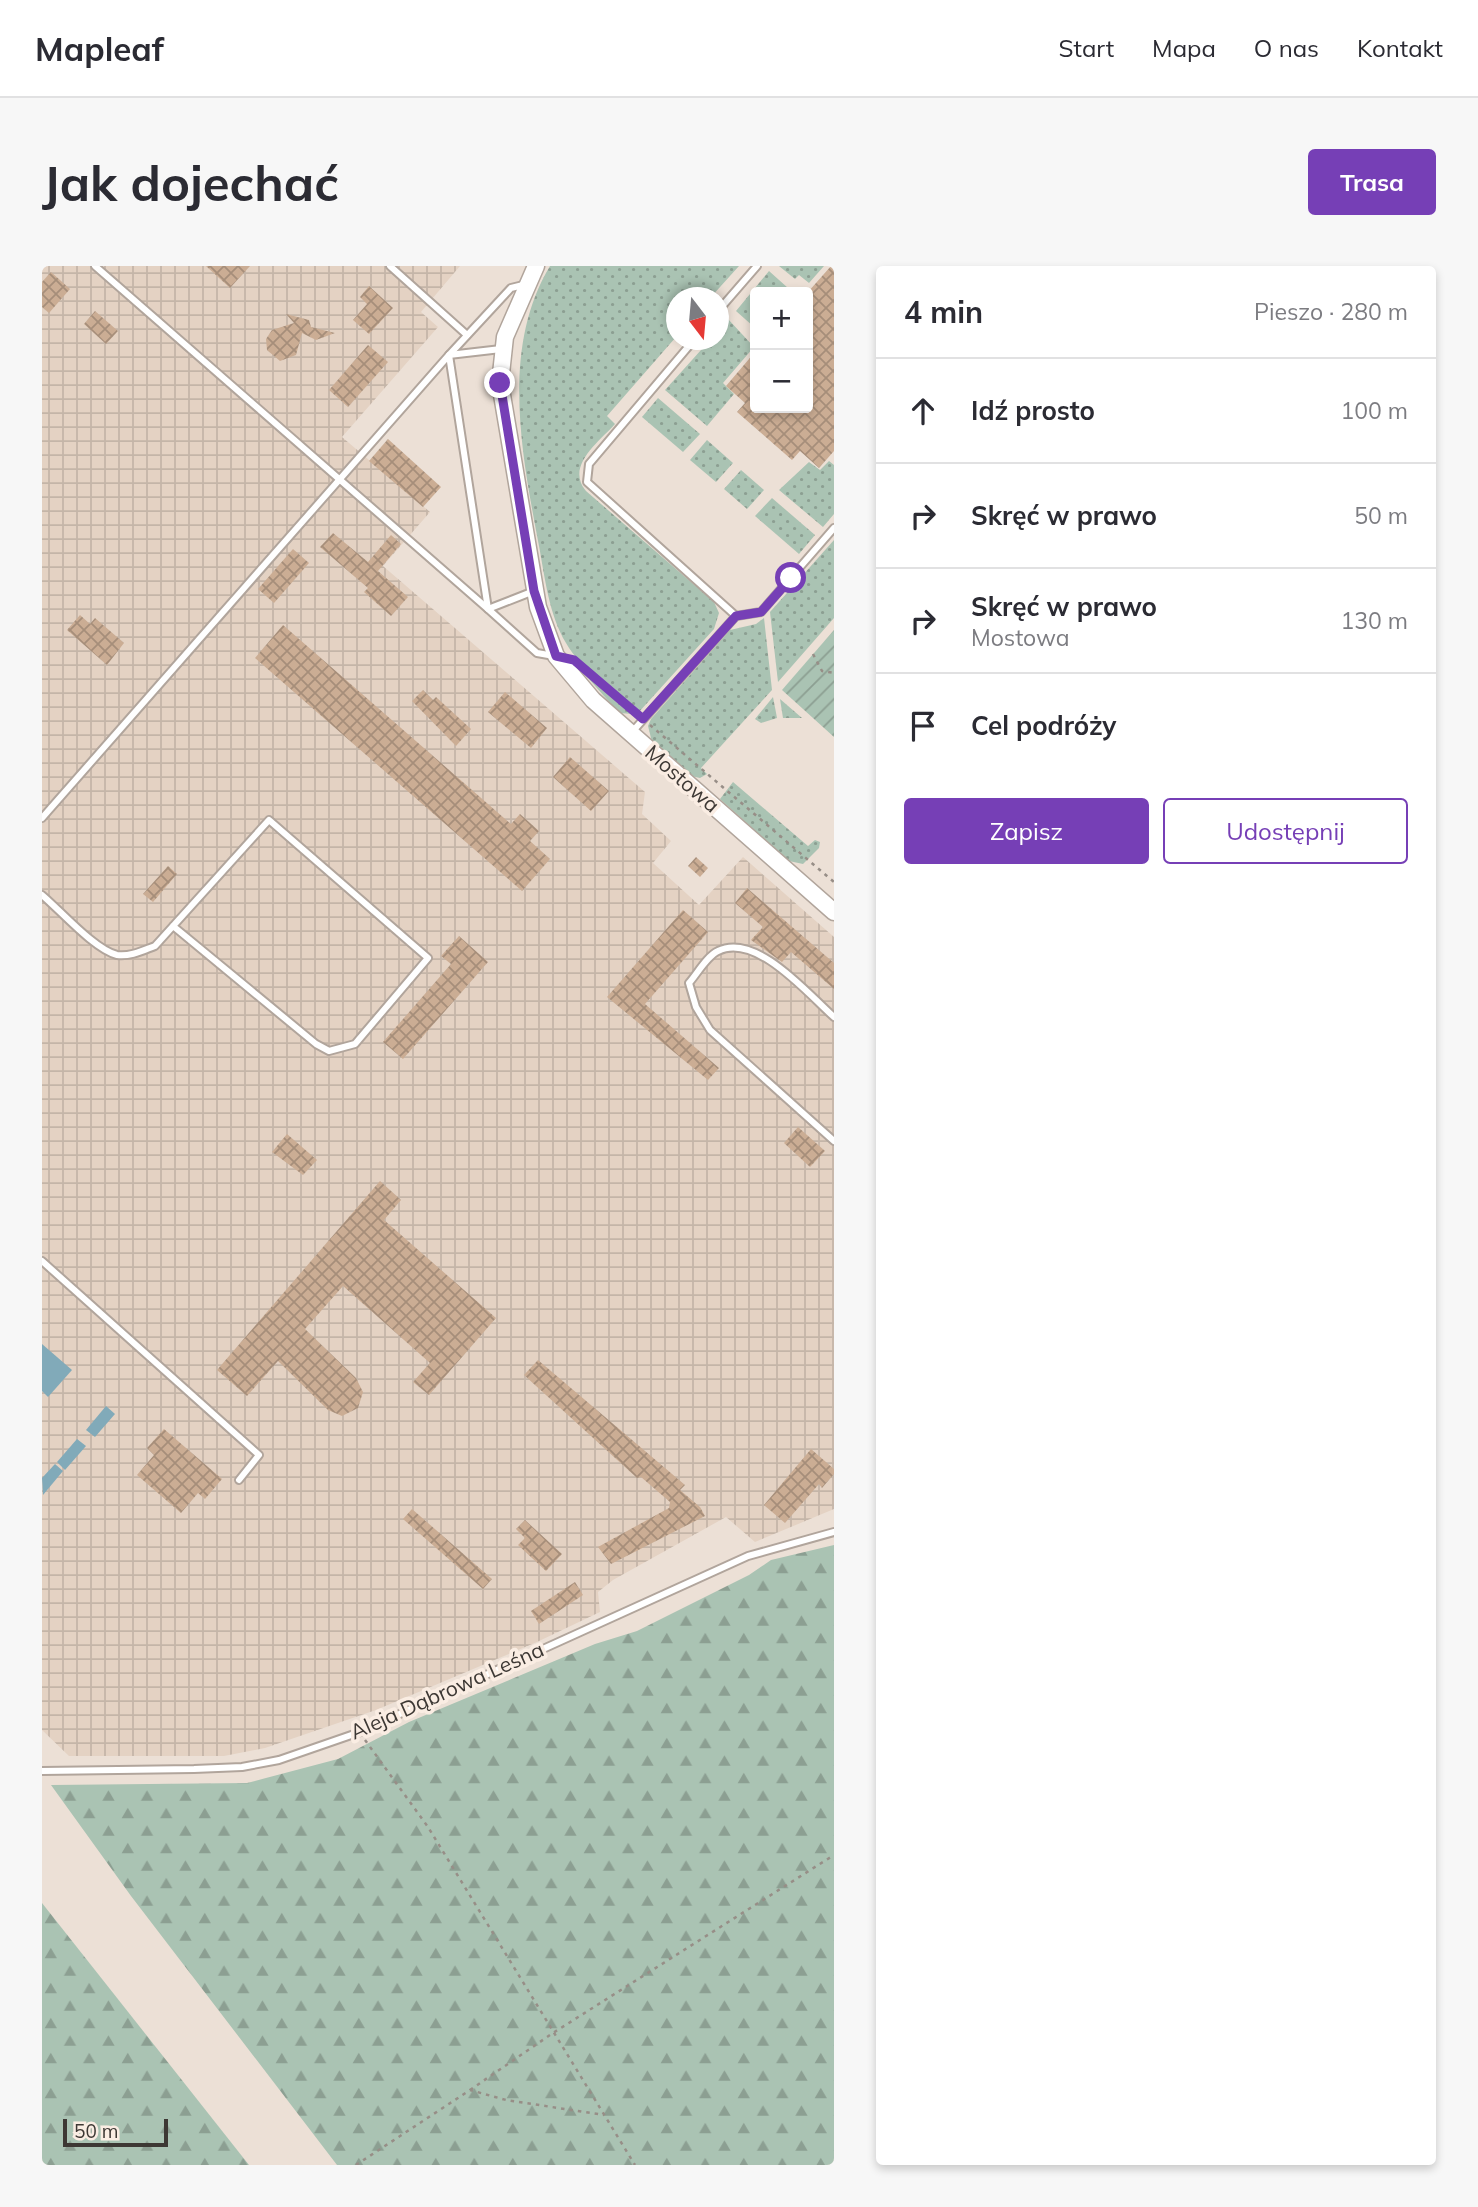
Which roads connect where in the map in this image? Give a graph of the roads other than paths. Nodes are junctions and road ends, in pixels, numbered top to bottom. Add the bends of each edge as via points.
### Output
1 (95, 266) edge
2 (390, 266) edge
3 (536, 266) edge
4 (757, 266) edge
5 (527, 284) junction
6 (729, 299) edge
7 (467, 335) junction
8 (503, 349) junction
9 (686, 350) edge
10 (449, 355) junction
11 (338, 480) junction
12 (834, 528) edge
13 (534, 591) junction
14 (488, 609) junction
15 (736, 616) junction
16 (556, 656) junction
17 (630, 733) junction
18 (42, 818) edge
19 (42, 895) edge
20 (834, 912) edge
21 (173, 926) junction
22 (834, 1017) edge
23 (834, 1141) edge
24 (42, 1261) edge
25 (240, 1480) dead end
26 (834, 1532) edge
27 (42, 1771) edge

1 - 11 lane
2 - 7 lane
3 - 5 street, Mostowa
4 - 6 lane
5 - 7 lane via 511,288
5 - 8 street, Mostowa
7 - 10 lane
8 - 10 lane
8 - 13 street, Mostowa via 500,383
9 - 15 lane via 589,464 587,482
10 - 11 lane
10 - 14 lane
11 - 14 lane
11 - 18 lane
12 - 15 lane via 761,612
13 - 14 lane
13 - 16 street, Mostowa
14 - 16 lane via 537,653
15 - 17 lane
16 - 17 street, Mostowa via 593,700
17 - 20 street, Mostowa
19 - 21 lane via 100,946 117,955 155,946
21 - 21 lane via 269,820 428,958 355,1044 329,1051
22 - 23 lane via 770,960 743,947 717,951 689,983 710,1030
24 - 25 lane via 259,1455
26 - 27 lane, Aleja Dąbrowa Leśna via 748,1556 360,1732 279,1760 242,1767

